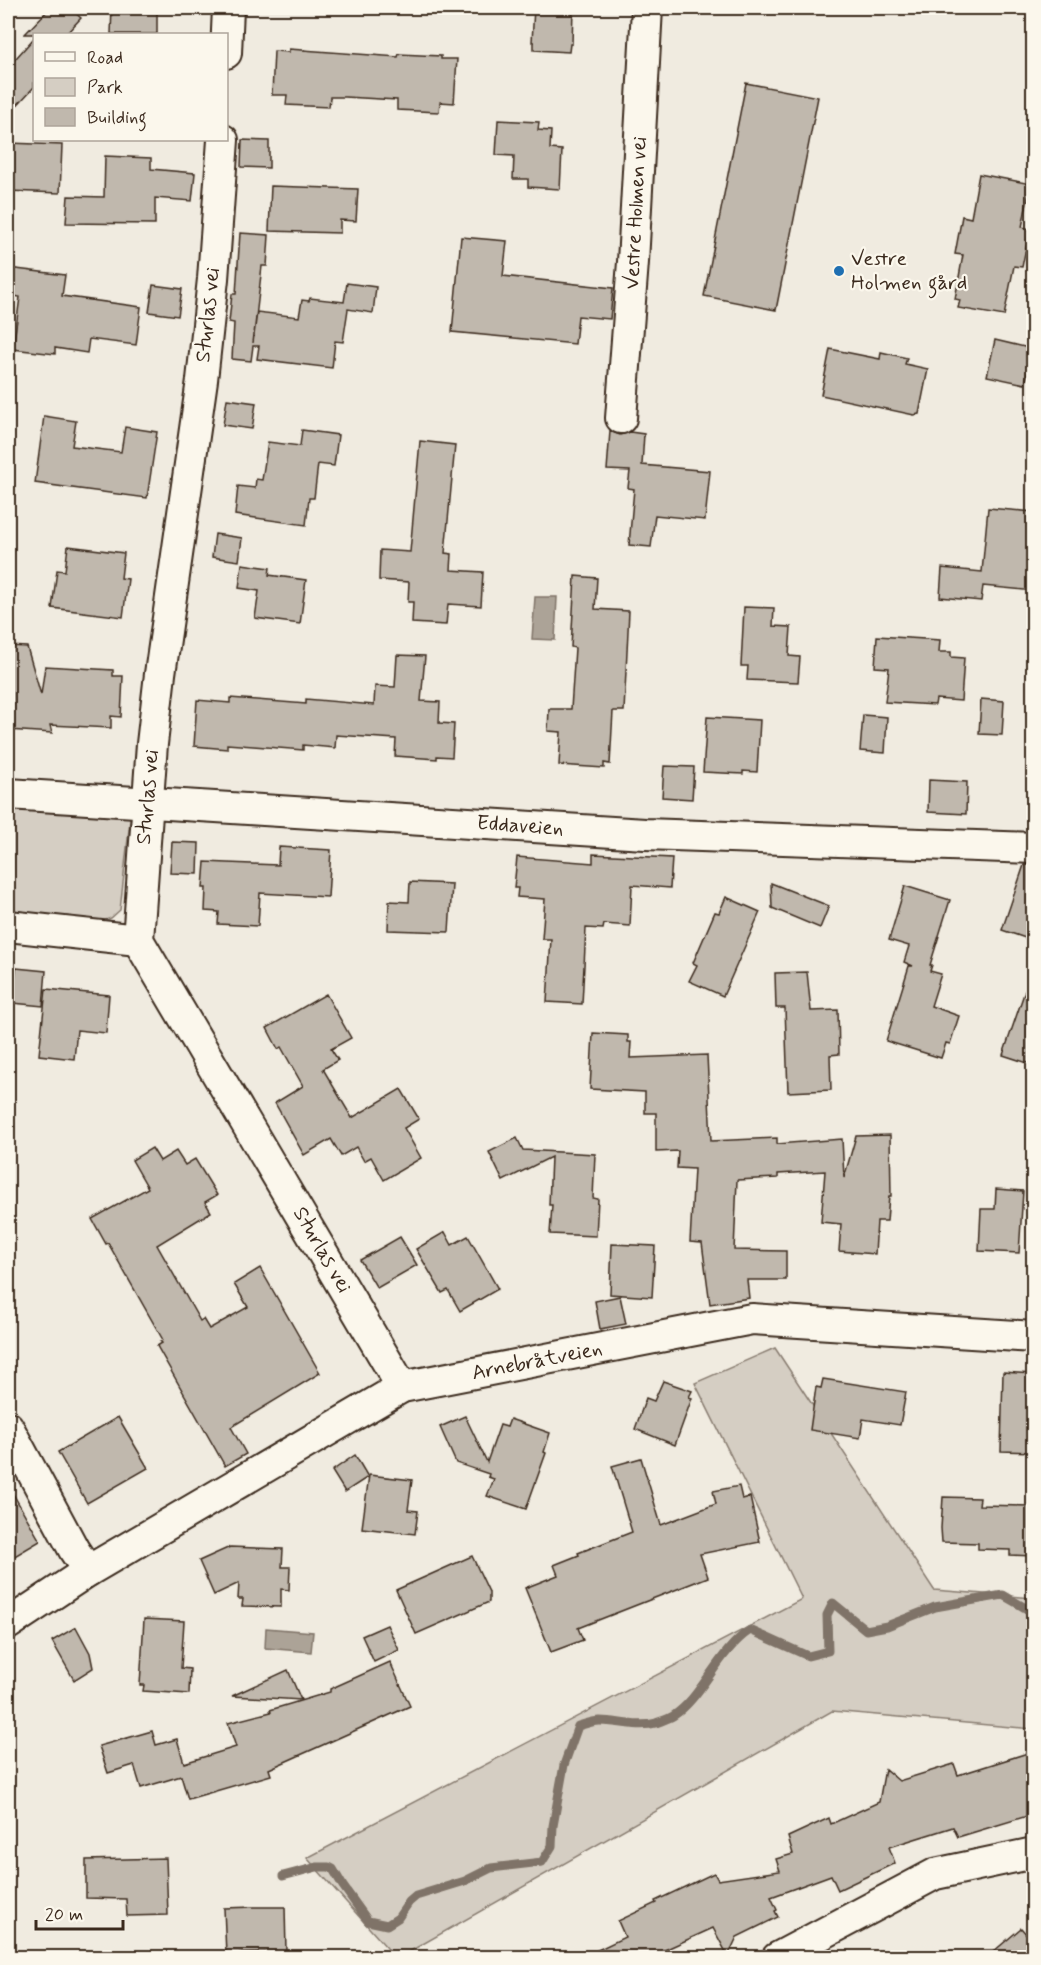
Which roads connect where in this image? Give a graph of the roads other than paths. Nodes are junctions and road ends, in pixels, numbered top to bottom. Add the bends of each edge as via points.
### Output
1 (228, 8) edge
2 (647, 8) edge
3 (227, 33) edge
4 (223, 141) edge
5 (621, 418) dead end
6 (8, 794) edge
7 (147, 802) junction
8 (1034, 848) edge
9 (8, 926) edge
10 (138, 940) junction
11 (1034, 1337) edge
12 (402, 1387) junction
13 (8, 1427) edge
14 (88, 1571) junction
15 (8, 1624) edge
16 (1034, 1853) edge
17 (777, 1958) edge

1 - 3 street
2 - 5 street, Vestre Holmen vei
4 - 7 street, Sturlas vei via 202,380 160,674
6 - 7 street, Eddaveien
7 - 8 street, Eddaveien via 645,834
7 - 10 street, Sturlas vei
9 - 10 street
10 - 12 street, Sturlas vei
11 - 12 street, Arnebråtveien via 752,1319
12 - 14 street, Arnebråtveien
13 - 14 street
14 - 15 street, Arnebråtveien
16 - 17 street via 935,1874

